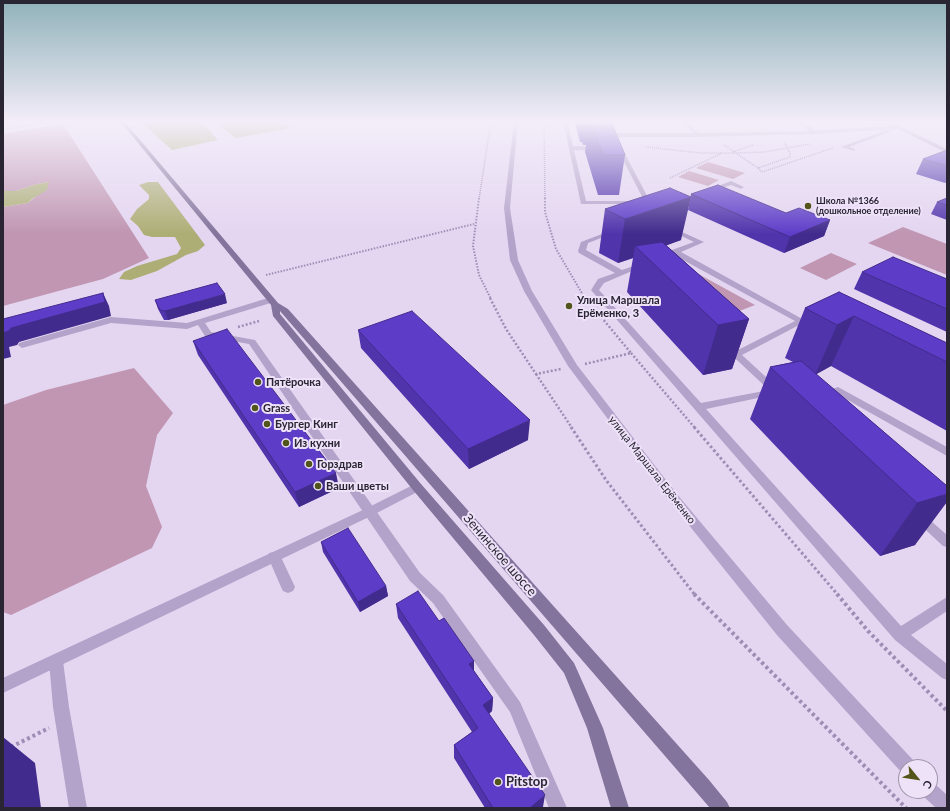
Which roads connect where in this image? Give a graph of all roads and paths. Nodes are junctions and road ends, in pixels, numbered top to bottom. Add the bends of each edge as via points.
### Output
1 (153, 159) edge
2 (485, 159) edge
3 (512, 159) edge
4 (544, 159) edge
5 (573, 159) edge
6 (627, 159) edge
7 (710, 159) edge
8 (800, 159) edge
9 (758, 168) dead end
10 (670, 178) dead end
11 (740, 187) dead end
12 (702, 193) edge
13 (659, 208) edge
14 (651, 210) junction
15 (474, 224) junction
16 (665, 226) edge
17 (621, 229) edge
18 (675, 252) junction
19 (622, 273) junction
20 (266, 274) dead end
21 (584, 296) dead end
22 (273, 302) junction
23 (598, 313) dead end
24 (801, 321) junction
25 (200, 322) junction
26 (822, 332) edge
27 (719, 339) edge
28 (22, 345) dead end
29 (631, 354) junction
30 (735, 355) junction
31 (573, 366) junction
32 (536, 374) junction
33 (816, 398) edge
34 (699, 407) junction
35 (947, 452) edge
36 (417, 487) junction
37 (912, 511) edge
38 (369, 512) junction
39 (947, 542) edge
40 (274, 557) junction
41 (288, 588) dead end
42 (947, 603) edge
43 (900, 635) junction
44 (56, 661) junction
45 (947, 673) edge
46 (3, 686) edge
47 (947, 711) edge
48 (50, 735) dead end
49 (3, 751) edge
50 (901, 759) edge
51 (938, 799) edge
52 (78, 808) edge
53 (558, 808) edge
54 (620, 808) edge
55 (721, 808) edge
56 (906, 808) edge
57 (947, 808) edge

1 - 22 main road, Зенинское шоссе
2 - 15 path
3 - 31 street, улица Маршала Ерёменко via 507,208 514,260 528,291
4 - 21 path via 545,212 556,249
5 - 14 street via 583,203
6 - 14 street
7 - 10 path
8 - 9 path via 762,172
11 - 12 street via 731,183
13 - 14 street
15 - 20 path
15 - 32 path via 473,246 479,275 506,328
16 - 18 street via 700,242
17 - 19 street via 585,242 582,251
18 - 19 street via 645,267
18 - 24 street
19 - 34 street via 601,281 595,290
22 - 25 street
22 - 36 main road, Зенинское шоссе via 276,314
22 - 55 main road, Зенинское шоссе via 301,329
23 - 29 path
24 - 26 street
24 - 30 street
25 - 28 street via 188,326 111,320
25 - 38 street via 208,334 252,342
27 - 30 street
29 - 31 path
29 - 47 path via 868,631
30 - 34 street via 779,394
31 - 32 path
31 - 50 street, улица Маршала Ерёменко via 672,496 782,630
32 - 56 path via 606,480 694,594
33 - 35 street via 838,390
34 - 43 street
36 - 38 street
36 - 54 main road, Зенинское шоссе via 540,630 569,668 595,728
37 - 39 street
38 - 40 street
38 - 53 street via 415,577 438,599 515,707
40 - 41 street
40 - 44 street
42 - 43 street
43 - 45 street
44 - 46 street
44 - 52 street
48 - 49 path via 49,728
51 - 57 street

